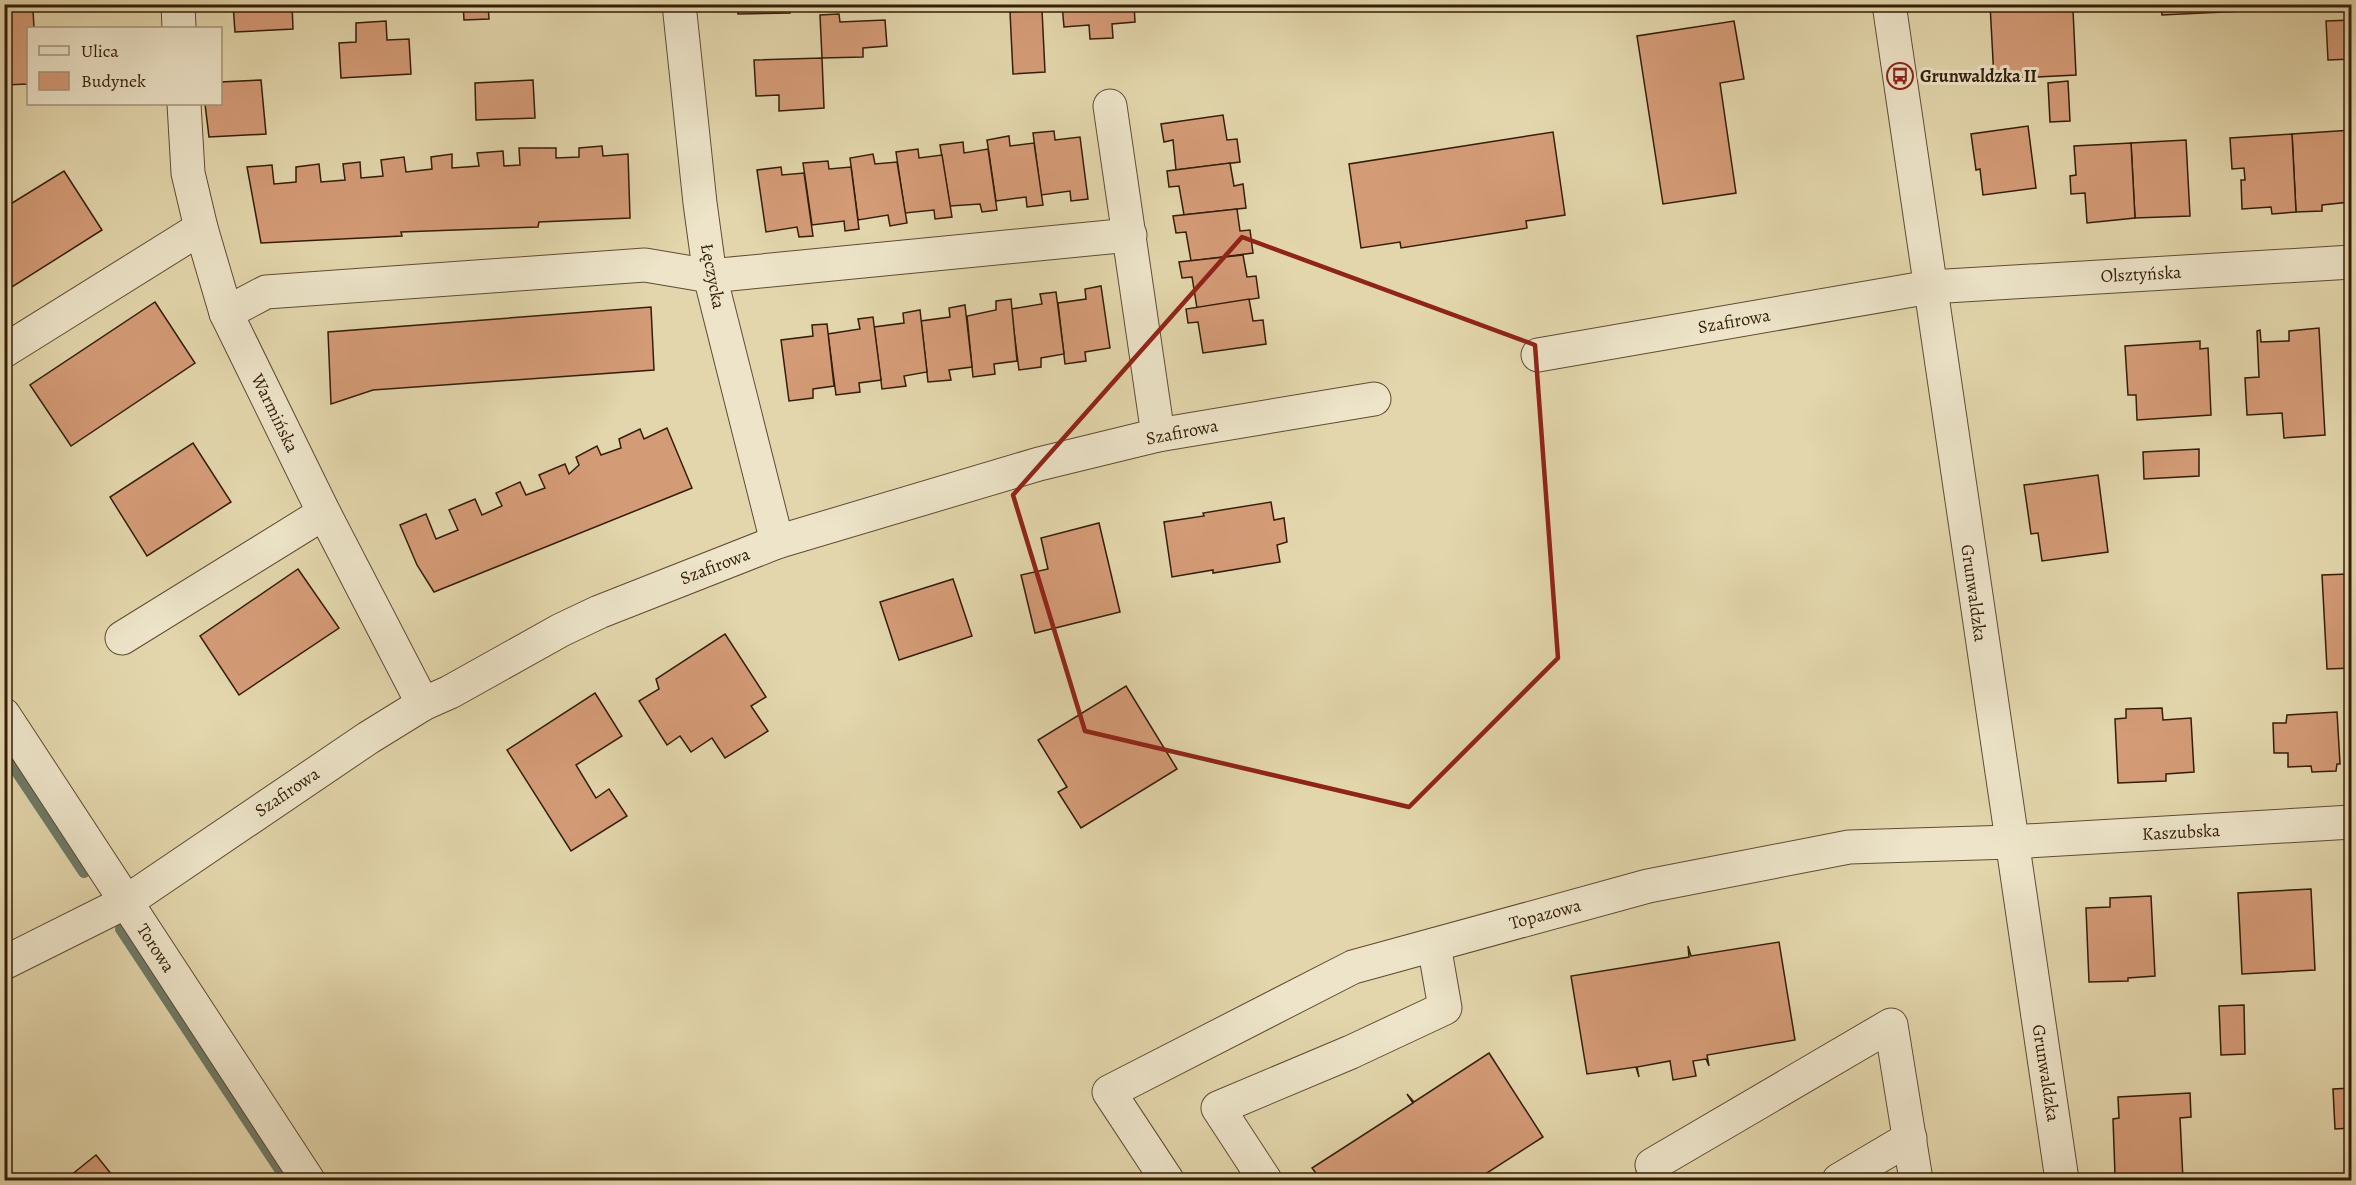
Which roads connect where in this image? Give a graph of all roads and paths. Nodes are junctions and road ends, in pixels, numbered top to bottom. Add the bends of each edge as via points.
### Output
1 (178, 4) edge
2 (679, 4) edge
3 (1889, 4) edge
4 (179, 27) edge
5 (184, 105) edge
6 (1110, 106) dead end
7 (201, 228) junction
8 (1130, 235) junction
9 (2352, 262) edge
10 (710, 276) junction
11 (1930, 287) junction
12 (226, 313) junction
13 (4, 351) edge
14 (1538, 355) dead end
15 (1374, 399) dead end
16 (1158, 435) junction
17 (324, 513) junction
18 (777, 542) junction
19 (122, 638) dead end
20 (423, 704) junction
21 (4, 715) edge
22 (2352, 822) edge
23 (2011, 842) junction
24 (126, 902) junction
25 (1434, 945) junction
26 (4, 963) edge
27 (1910, 1138) junction
28 (1652, 1165) dead end
29 (308, 1180) edge
30 (1167, 1180) edge
31 (1265, 1180) edge
32 (1839, 1180) edge
33 (1916, 1180) edge
34 (2062, 1180) edge

1 - 4 street
2 - 10 street, Łęczycka
3 - 11 street, Grunwaldzka
5 - 7 street, Warmińska via 188,172
6 - 8 street
7 - 12 street, Warmińska
7 - 13 street
8 - 10 street
8 - 16 street
9 - 11 street, Olsztyńska
10 - 12 street via 645,265 278,291 266,292
10 - 18 street, Łęczycka
11 - 14 street, Szafirowa
11 - 23 street, Grunwaldzka
12 - 17 street, Warmińska
15 - 16 street, Szafirowa
16 - 18 street, Szafirowa via 1039,464
17 - 19 street
17 - 20 street, Warmińska
18 - 20 street, Szafirowa via 598,612
20 - 24 street, Szafirowa
21 - 24 street, Torowa
22 - 23 street, Kaszubska
23 - 25 street, Topazowa via 1849,847 1647,886
23 - 34 street, Grunwaldzka
24 - 26 street, Szafirowa
24 - 29 street, Torowa
25 - 30 street, Topazowa via 1353,967 1109,1092
25 - 31 street via 1445,1008 1218,1108
27 - 28 street via 1892,1026
27 - 32 street
27 - 33 street

